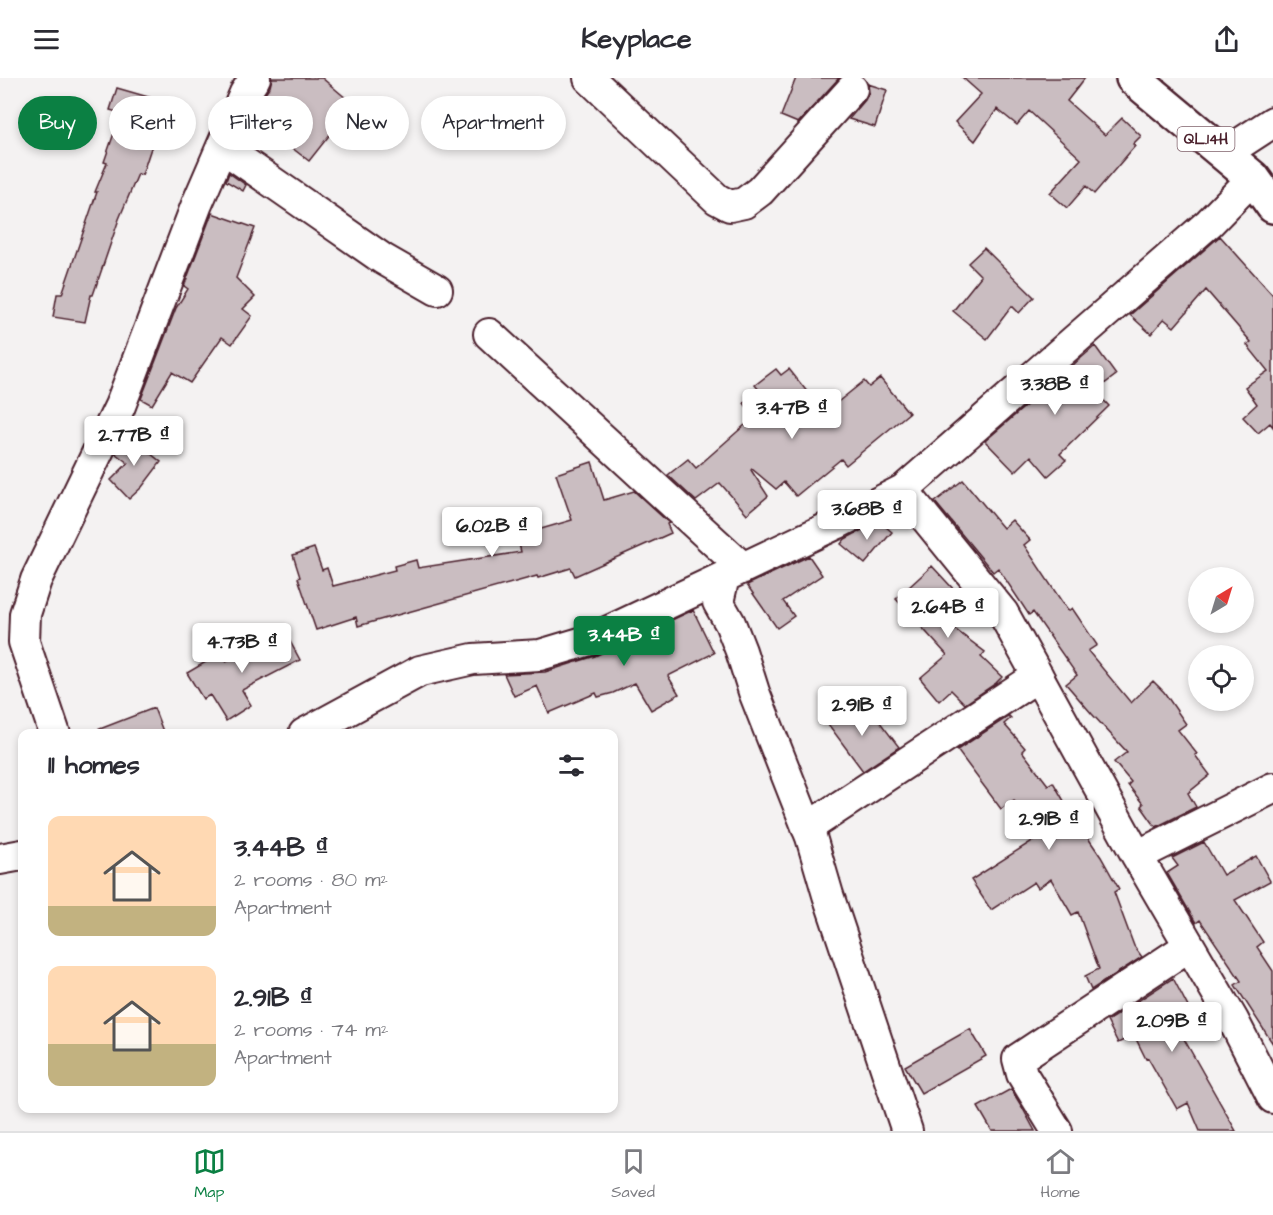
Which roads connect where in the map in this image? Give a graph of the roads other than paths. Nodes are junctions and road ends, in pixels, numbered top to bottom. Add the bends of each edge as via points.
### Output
1 (255, 78) edge
2 (590, 78) edge
3 (1133, 78) edge
4 (852, 89) dead end
5 (245, 96) edge
6 (1273, 122) edge
7 (221, 150) edge
8 (226, 150) edge
9 (1224, 154) junction
10 (1252, 178) junction
11 (1273, 206) edge
12 (437, 290) dead end
13 (489, 334) dead end
14 (903, 490) junction
15 (733, 572) junction
16 (1038, 676) junction
17 (53, 729) edge
18 (313, 729) edge
19 (1273, 788) edge
20 (807, 828) junction
21 (18, 856) edge
22 (1137, 856) junction
23 (0, 859) edge
24 (1189, 946) junction
25 (1273, 1098) edge
26 (907, 1131) edge
27 (1056, 1131) edge

1 - 5 street
2 - 4 street via 699,183 730,206 744,203 760,191
3 - 9 main road, QL.14H
6 - 9 street
7 - 17 street via 120,406 36,580 25,614 24,642
8 - 12 street via 383,259
9 - 10 main road, QL.14H
10 - 11 main road, QL.14H
10 - 14 street via 1209,223
13 - 15 street
14 - 15 street
14 - 16 street via 1003,613
15 - 18 street via 590,640 540,655 473,659 420,671
15 - 20 street via 718,602 730,623
16 - 20 street
16 - 22 street
19 - 22 street
20 - 26 street
21 - 23 street
22 - 24 street
24 - 25 street
24 - 27 street via 1018,1059 1022,1074

